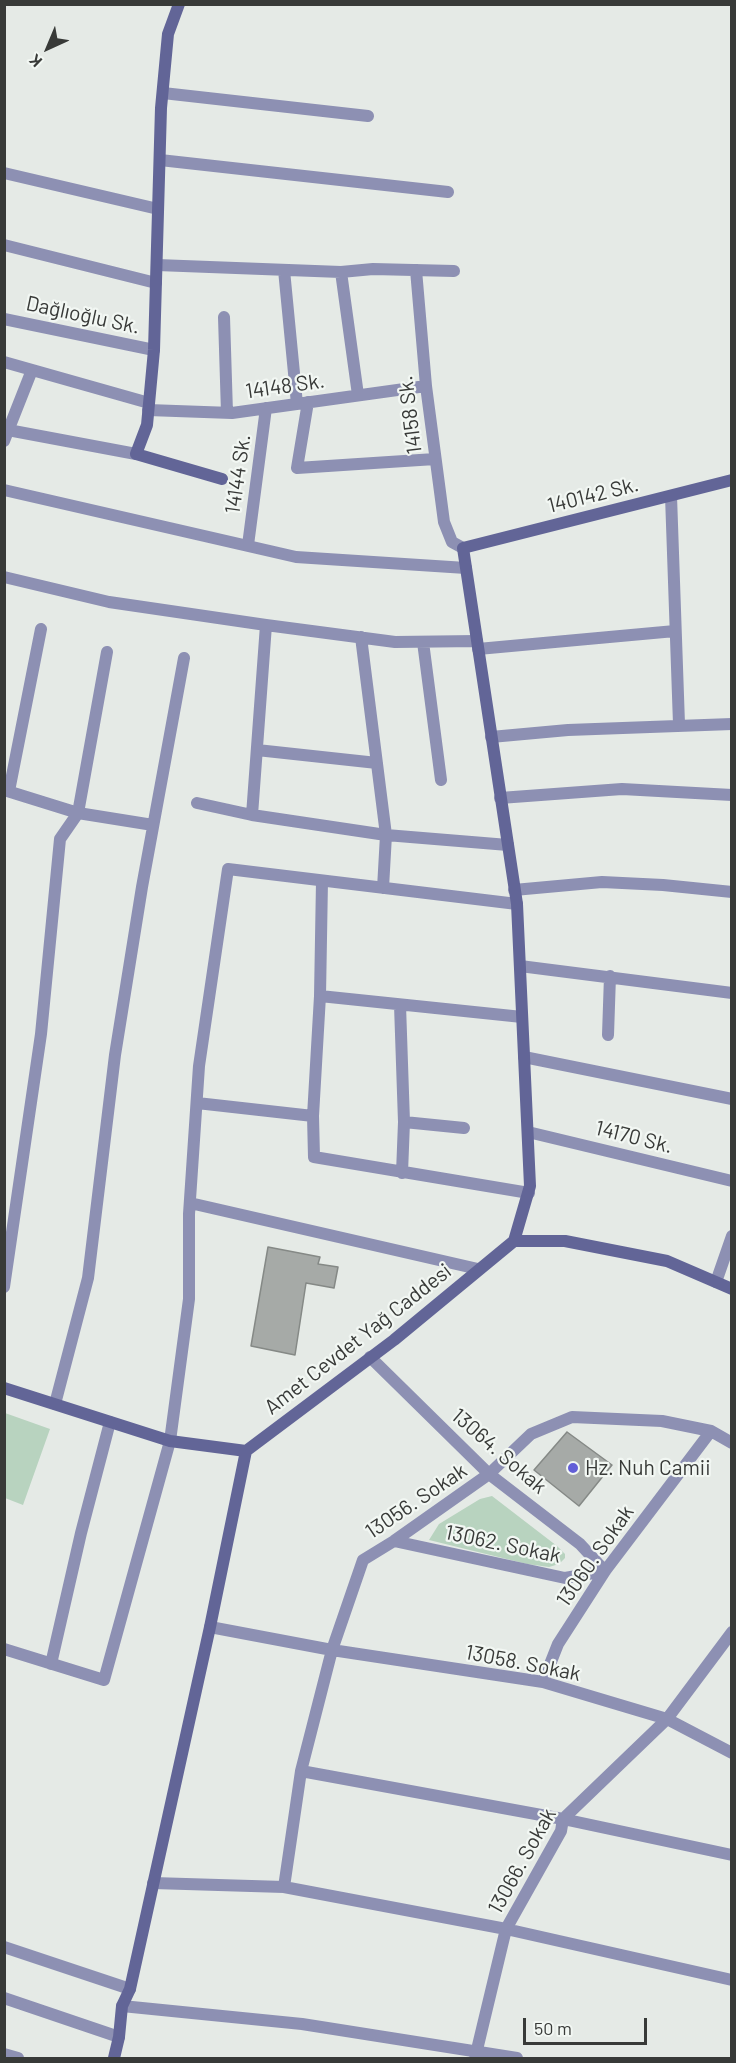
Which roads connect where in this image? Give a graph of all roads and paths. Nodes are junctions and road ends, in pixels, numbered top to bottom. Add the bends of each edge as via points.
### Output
1 (179, 4) edge
2 (163, 93) junction
3 (368, 116) dead end
4 (160, 160) junction
5 (4, 173) edge
6 (448, 192) dead end
7 (158, 209) junction
8 (4, 245) edge
9 (157, 266) junction
10 (284, 270) junction
11 (416, 270) junction
12 (454, 271) dead end
13 (341, 272) junction
14 (156, 283) junction
15 (224, 316) dead end
16 (4, 319) edge
17 (154, 350) junction
18 (4, 363) edge
19 (32, 370) junction
20 (426, 386) junction
21 (358, 395) junction
22 (302, 403) junction
23 (148, 406) junction
24 (266, 408) junction
25 (227, 413) junction
26 (6, 435) edge
27 (136, 454) junction
28 (435, 459) junction
29 (222, 479) dead end
30 (732, 480) edge
31 (4, 490) edge
32 (671, 496) junction
33 (248, 545) junction
34 (463, 548) junction
35 (466, 568) junction
36 (4, 577) edge
37 (266, 625) junction
38 (41, 629) dead end
39 (675, 631) junction
40 (361, 637) junction
41 (423, 642) junction
42 (478, 645) junction
43 (107, 652) dead end
44 (184, 658) dead end
45 (678, 724) junction
46 (732, 724) edge
47 (491, 737) junction
48 (257, 750) junction
49 (377, 764) junction
50 (441, 780) dead end
51 (7, 791) edge
52 (732, 795) edge
53 (500, 798) junction
54 (197, 803) dead end
55 (78, 813) junction
56 (252, 815) junction
57 (153, 825) junction
58 (386, 835) junction
59 (507, 845) junction
60 (322, 881) junction
61 (383, 888) junction
62 (514, 890) junction
63 (732, 892) edge
64 (516, 904) junction
65 (520, 966) junction
66 (610, 976) junction
67 (732, 993) edge
68 (320, 996) junction
69 (400, 1005) junction
70 (522, 1017) junction
71 (608, 1035) dead end
72 (524, 1057) junction
73 (732, 1099) edge
74 (197, 1103) junction
75 (313, 1116) junction
76 (404, 1122) junction
77 (464, 1128) dead end
78 (528, 1132) junction
79 (402, 1173) junction
80 (732, 1181) edge
81 (529, 1193) junction
82 (190, 1203) junction
83 (732, 1236) edge
84 (514, 1241) junction
85 (478, 1269) junction
86 (716, 1282) junction
87 (4, 1287) edge
88 (732, 1289) edge
89 (370, 1358) junction
90 (4, 1388) edge
91 (55, 1404) junction
92 (110, 1422) junction
93 (711, 1431) junction
94 (170, 1441) junction
95 (732, 1443) edge
96 (246, 1451) junction
97 (489, 1474) junction
98 (394, 1541) junction
99 (605, 1571) junction
100 (210, 1626) junction
101 (732, 1632) edge
102 (4, 1649) edge
103 (332, 1650) junction
104 (51, 1664) junction
105 (543, 1682) junction
106 (667, 1719) junction
107 (732, 1754) edge
108 (301, 1771) junction
109 (563, 1819) junction
110 (732, 1855) edge
111 (153, 1883) junction
112 (284, 1887) junction
113 (506, 1929) junction
114 (4, 1947) edge
115 (732, 1980) edge
116 (129, 1989) junction
117 (4, 1998) edge
118 (122, 2006) junction
119 (119, 2037) junction
120 (4, 2054) edge
121 (476, 2055) edge
122 (18, 2058) edge
123 (114, 2058) edge
124 (517, 2058) edge

1 - 2 main road via 168,34
2 - 3 street
2 - 4 main road
4 - 6 street
4 - 7 main road
5 - 7 street
7 - 9 main road
8 - 14 street
9 - 10 street
9 - 14 main road
10 - 13 street
10 - 22 street
11 - 12 street
11 - 13 street
11 - 20 street, 14158 Sk.
13 - 21 street
14 - 17 main road
15 - 25 street
16 - 17 street, Dağlıoğlu Sk.
17 - 23 main road
18 - 19 street, 14148 Sk.
19 - 23 street, 14148 Sk.
19 - 26 street
20 - 21 street, 14148 Sk.
20 - 28 street, 14158 Sk.
21 - 22 street, 14148 Sk.
22 - 24 street, 14148 Sk.
22 - 28 street via 297,468
23 - 25 street, 14148 Sk.
23 - 27 main road via 147,425
24 - 25 street, 14148 Sk.
24 - 33 street, 14144 Sk.
26 - 27 street
27 - 29 main road
28 - 34 street, 14158 Sk. via 444,522 452,542
30 - 32 main road, 140142 Sk.
31 - 33 street
32 - 34 main road, 140142 Sk.
32 - 39 street
33 - 35 street via 296,557
34 - 35 main road
35 - 42 main road
36 - 37 street via 109,602
37 - 40 street
37 - 48 street
38 - 51 street
39 - 42 street
39 - 45 street
40 - 41 street
40 - 49 street
41 - 42 street
41 - 50 street
42 - 47 main road
43 - 55 street
44 - 57 street
45 - 46 street
45 - 47 street
47 - 53 main road
48 - 49 street
48 - 56 street
49 - 58 street
51 - 55 street
52 - 53 street via 622,789
53 - 59 main road
54 - 56 street
55 - 57 street
55 - 87 street via 60,839 41,1034
56 - 58 street
57 - 91 street via 115,1055 88,1278
58 - 59 street
58 - 61 street
59 - 62 main road
60 - 61 street
60 - 68 street
60 - 74 street via 228,869
61 - 64 street
62 - 63 street via 602,882
62 - 64 main road
64 - 65 main road
65 - 66 street
65 - 70 main road
66 - 67 street
66 - 71 street
68 - 69 street
68 - 75 street
69 - 70 street
69 - 76 street
70 - 72 main road
72 - 73 street
72 - 78 main road
74 - 75 street
74 - 82 street
75 - 79 street via 314,1156
76 - 77 street
76 - 79 street
78 - 80 street, 14170 Sk.
78 - 81 main road
79 - 81 street
81 - 84 main road
82 - 85 street
82 - 94 street via 189,1299
83 - 86 street
84 - 85 main road, Amet Cevdet Yağ Caddesi
84 - 86 main road via 566,1241 667,1262
85 - 89 main road, Amet Cevdet Yağ Caddesi
86 - 88 main road
89 - 96 main road, Amet Cevdet Yağ Caddesi
89 - 97 street, 13064. Sokak
90 - 91 main road
91 - 92 main road
92 - 94 main road
92 - 104 street
93 - 95 street, 13056. Sokak
93 - 97 street, 13056. Sokak via 662,1421 572,1416 531,1434
93 - 99 street, 13060. Sokak
94 - 96 main road
94 - 104 street via 104,1680
96 - 100 main road
97 - 98 street, 13056. Sokak
97 - 99 street, 13064. Sokak via 580,1544
98 - 99 street, 13062. Sokak via 565,1578
98 - 103 street, 13056. Sokak via 363,1560
99 - 105 street, 13060. Sokak via 558,1644
100 - 103 street, 13058. Sokak
100 - 111 main road
101 - 106 street, 13066. Sokak
102 - 104 street
103 - 105 street, 13058. Sokak
103 - 108 street, 13056. Sokak
105 - 106 street, 13058. Sokak
106 - 107 street, 13058. Sokak
106 - 109 street, 13066. Sokak
108 - 109 street
108 - 112 street, 13056. Sokak
109 - 110 street
109 - 113 street, 13066. Sokak via 561,1831
111 - 112 street
111 - 116 main road
112 - 113 street
113 - 115 street
113 - 121 street, 13066. Sokak
114 - 116 street
116 - 118 main road
117 - 119 street
118 - 119 main road
118 - 121 street via 302,2024
119 - 123 main road
120 - 122 street
121 - 124 street

